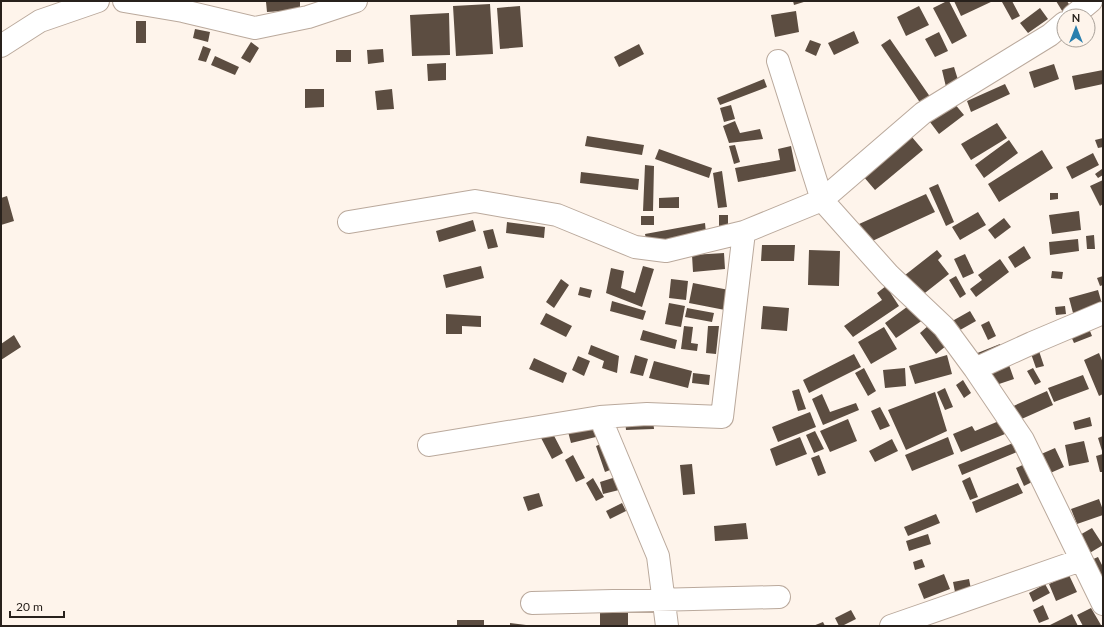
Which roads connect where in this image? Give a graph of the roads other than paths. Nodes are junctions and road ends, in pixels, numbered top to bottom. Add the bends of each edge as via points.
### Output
1 (98, 1) edge
2 (124, 1) edge
3 (356, 1) edge
4 (1091, 1) edge
5 (1083, 8) edge
6 (1056, 30) edge
7 (1, 46) edge
8 (778, 61) dead end
9 (822, 200) junction
10 (349, 222) dead end
11 (744, 232) junction
12 (1103, 313) edge
13 (975, 369) junction
14 (600, 417) junction
15 (429, 445) dead end
16 (1082, 560) junction
17 (780, 597) dead end
18 (664, 599) junction
19 (532, 603) dead end
20 (1103, 604) edge
21 (916, 622) edge
22 (667, 626) edge
23 (891, 626) edge

1 - 7 street via 40,21
2 - 3 street via 183,11 255,28 308,17
4 - 5 street
6 - 9 street via 923,113
8 - 9 street
9 - 11 street
9 - 13 street via 889,275 944,327
10 - 11 street via 475,201 557,215 636,247 666,251
11 - 14 street via 722,417 648,414
12 - 13 street
13 - 16 street via 1023,440
14 - 15 street
14 - 18 street via 658,556
16 - 20 street
16 - 21 street
17 - 18 street
18 - 19 street
18 - 22 street
21 - 23 street

